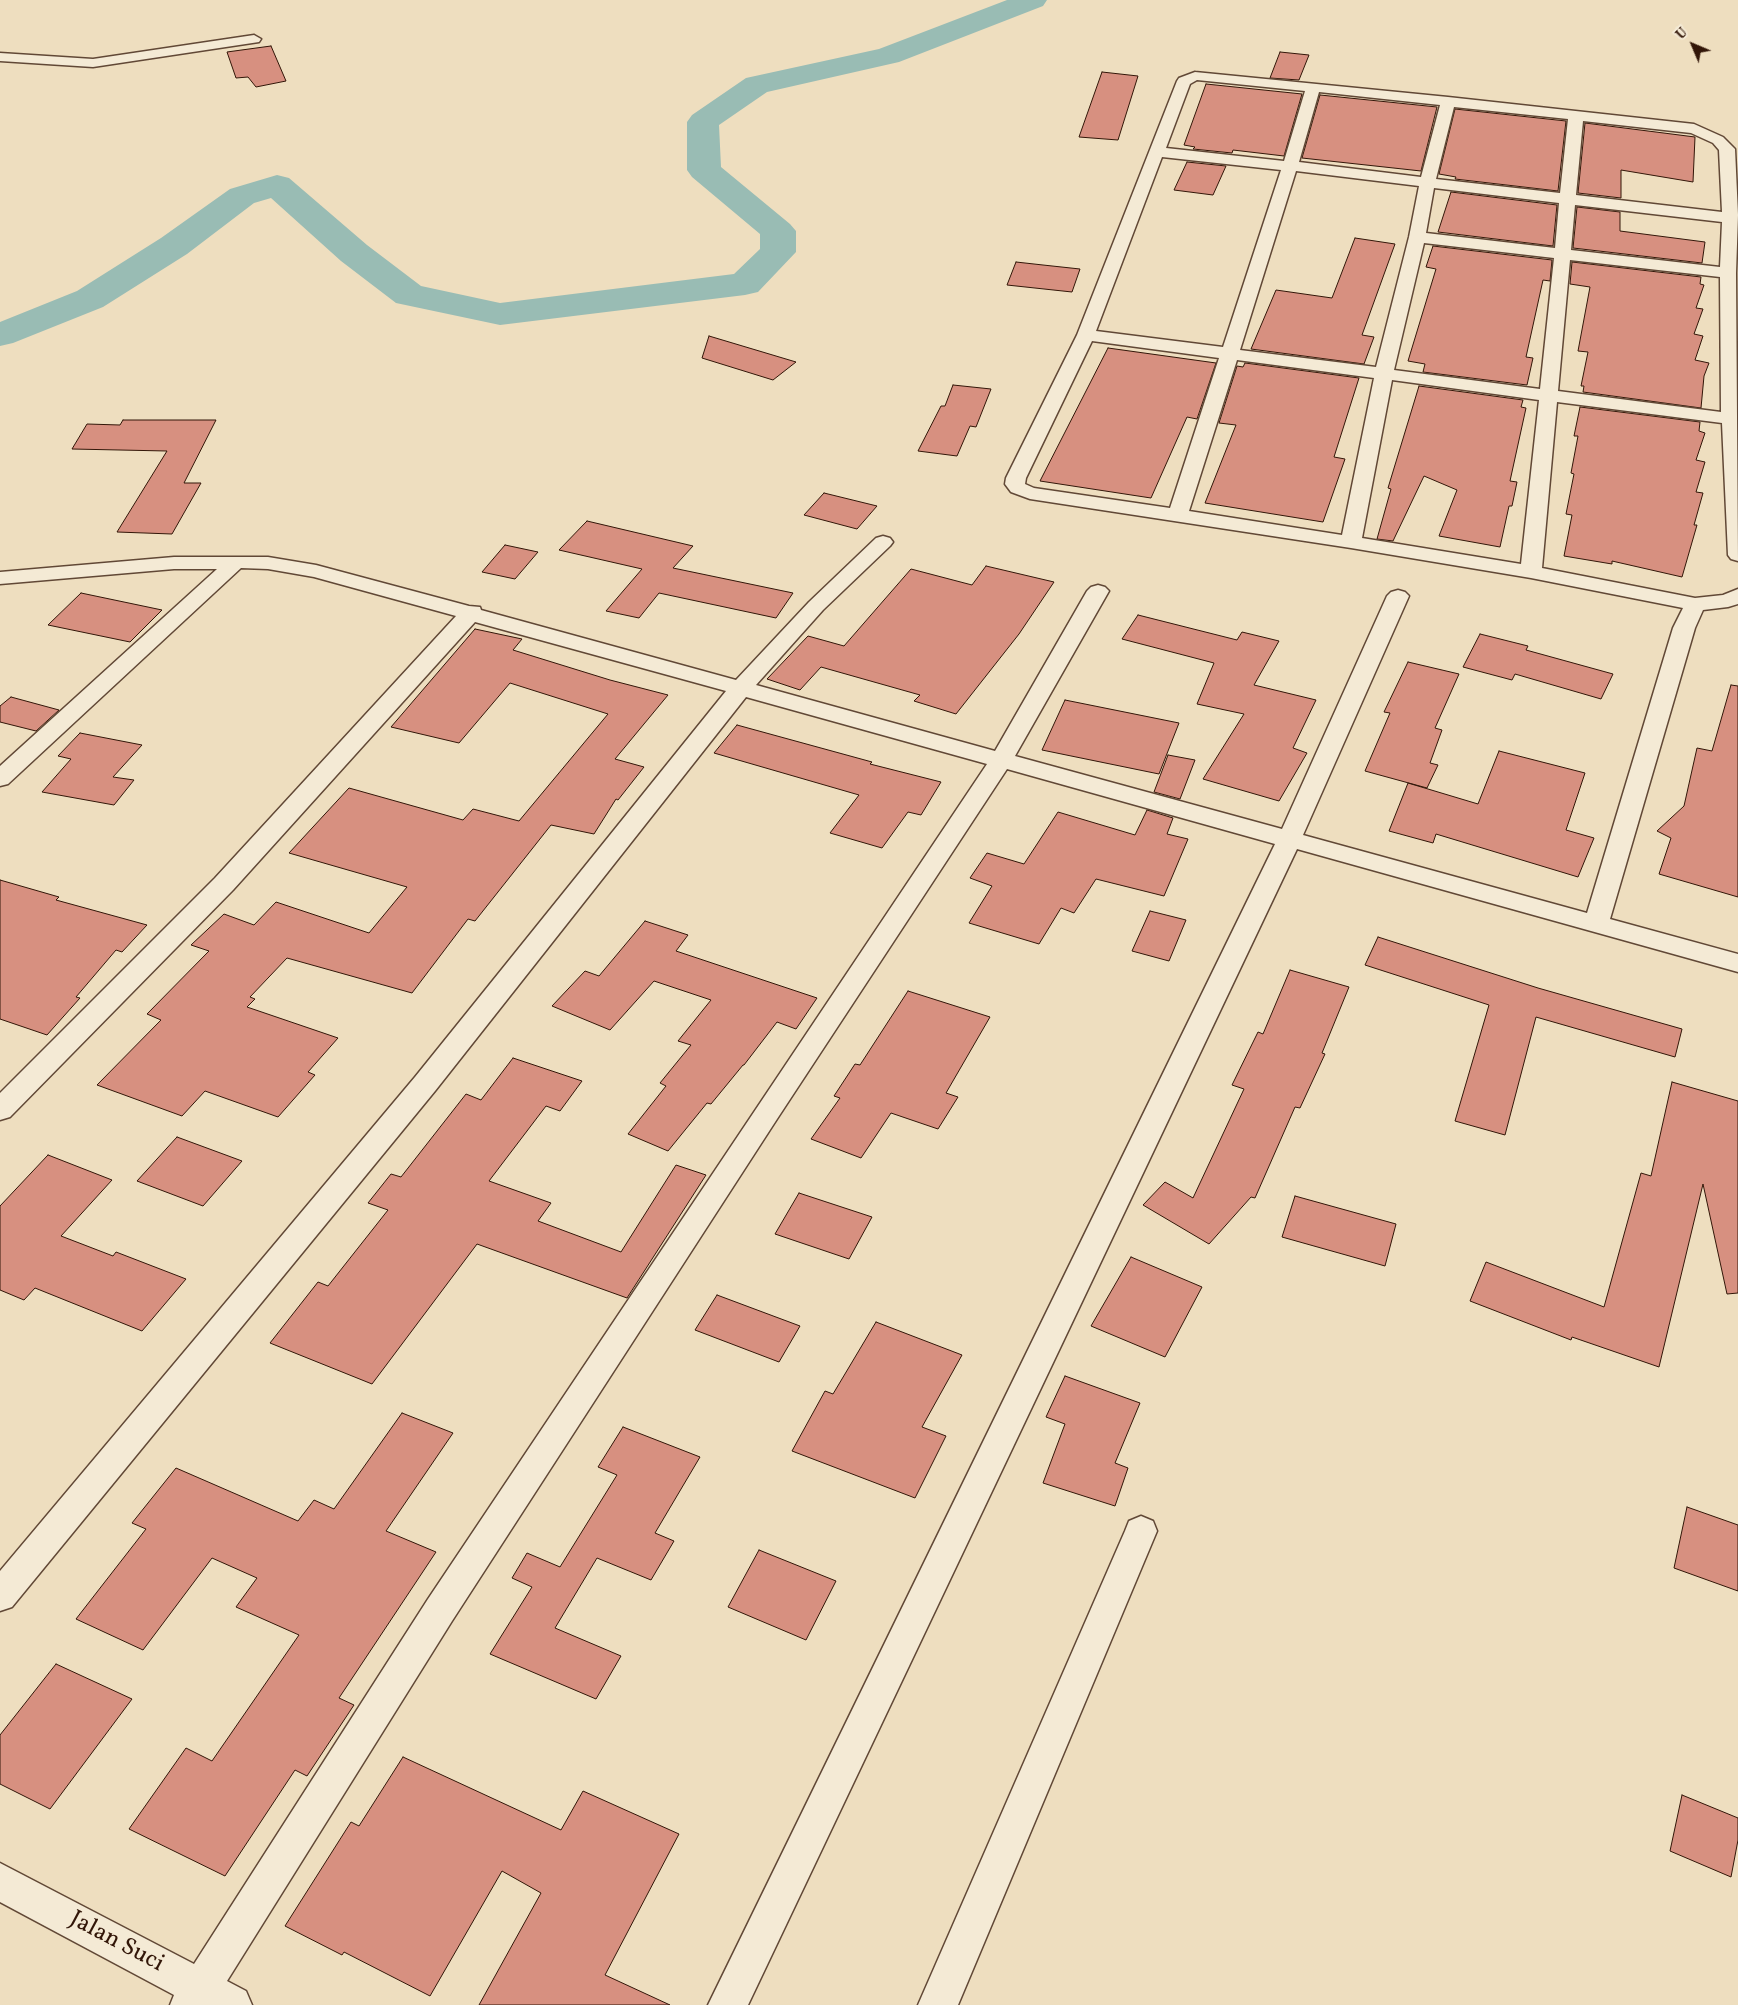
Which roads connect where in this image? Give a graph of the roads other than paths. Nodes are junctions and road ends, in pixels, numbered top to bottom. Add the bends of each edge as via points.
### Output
1 (254, 39) dead end
2 (0, 58) edge
3 (1313, 87) junction
4 (1448, 101) junction
5 (1576, 115) junction
6 (1158, 152) junction
7 (1290, 166) junction
8 (1427, 182) junction
9 (1568, 198) junction
10 (1730, 218) junction
11 (1418, 237) junction
12 (1563, 254) junction
13 (1728, 274) junction
14 (1086, 335) junction
15 (1230, 353) junction
16 (1384, 373) junction
17 (1547, 395) junction
18 (1731, 419) junction
19 (1736, 476) edge
20 (1178, 515) junction
21 (883, 542) dead end
22 (1351, 542) junction
23 (1738, 555) edge
24 (236, 562) junction
25 (1531, 572) junction
26 (0, 578) edge
27 (1098, 591) dead end
28 (1398, 596) dead end
29 (1738, 596) edge
30 (1696, 604) junction
31 (472, 612) junction
32 (740, 688) junction
33 (1002, 759) junction
34 (0, 779) edge
35 (1290, 838) junction
36 (1596, 923) junction
37 (1738, 963) edge
38 (0, 1110) edge
39 (1141, 1531) dead end
40 (0, 1596) edge
41 (0, 1882) edge
42 (195, 1996) edge
43 (232, 2005) edge
44 (728, 2005) edge
45 (938, 2005) edge

1 - 2 street via 93,63
3 - 4 street
3 - 6 street via 1207,76 1188,78 1184,81
3 - 7 street
4 - 5 street
4 - 8 street
5 - 9 street
5 - 10 street via 1685,127 1718,140 1727,149
6 - 7 street
6 - 14 street
7 - 8 street
7 - 15 street
8 - 9 street
8 - 11 street
9 - 10 street
9 - 12 street
10 - 13 street
11 - 12 street
11 - 16 street
12 - 13 street
12 - 17 street
13 - 18 street
14 - 15 street
14 - 20 street via 1015,484 1030,493
15 - 16 street
15 - 20 street
16 - 17 street
16 - 22 street
17 - 18 street
17 - 25 street
18 - 19 street
19 - 23 street
20 - 22 street
21 - 32 street via 816,606
22 - 25 street
24 - 26 street
24 - 31 street via 268,563 316,571
24 - 34 street
25 - 30 street
27 - 33 street
28 - 35 street
29 - 30 street via 1728,601
30 - 36 street via 1684,628
31 - 32 street
31 - 38 street via 224,884
32 - 33 street
32 - 40 street via 425,1084
33 - 35 street
33 - 42 street via 440,1610
35 - 36 street
35 - 44 street
36 - 37 street
39 - 45 street
41 - 42 street, Jalan Suci
42 - 43 street, Jalan Suci

